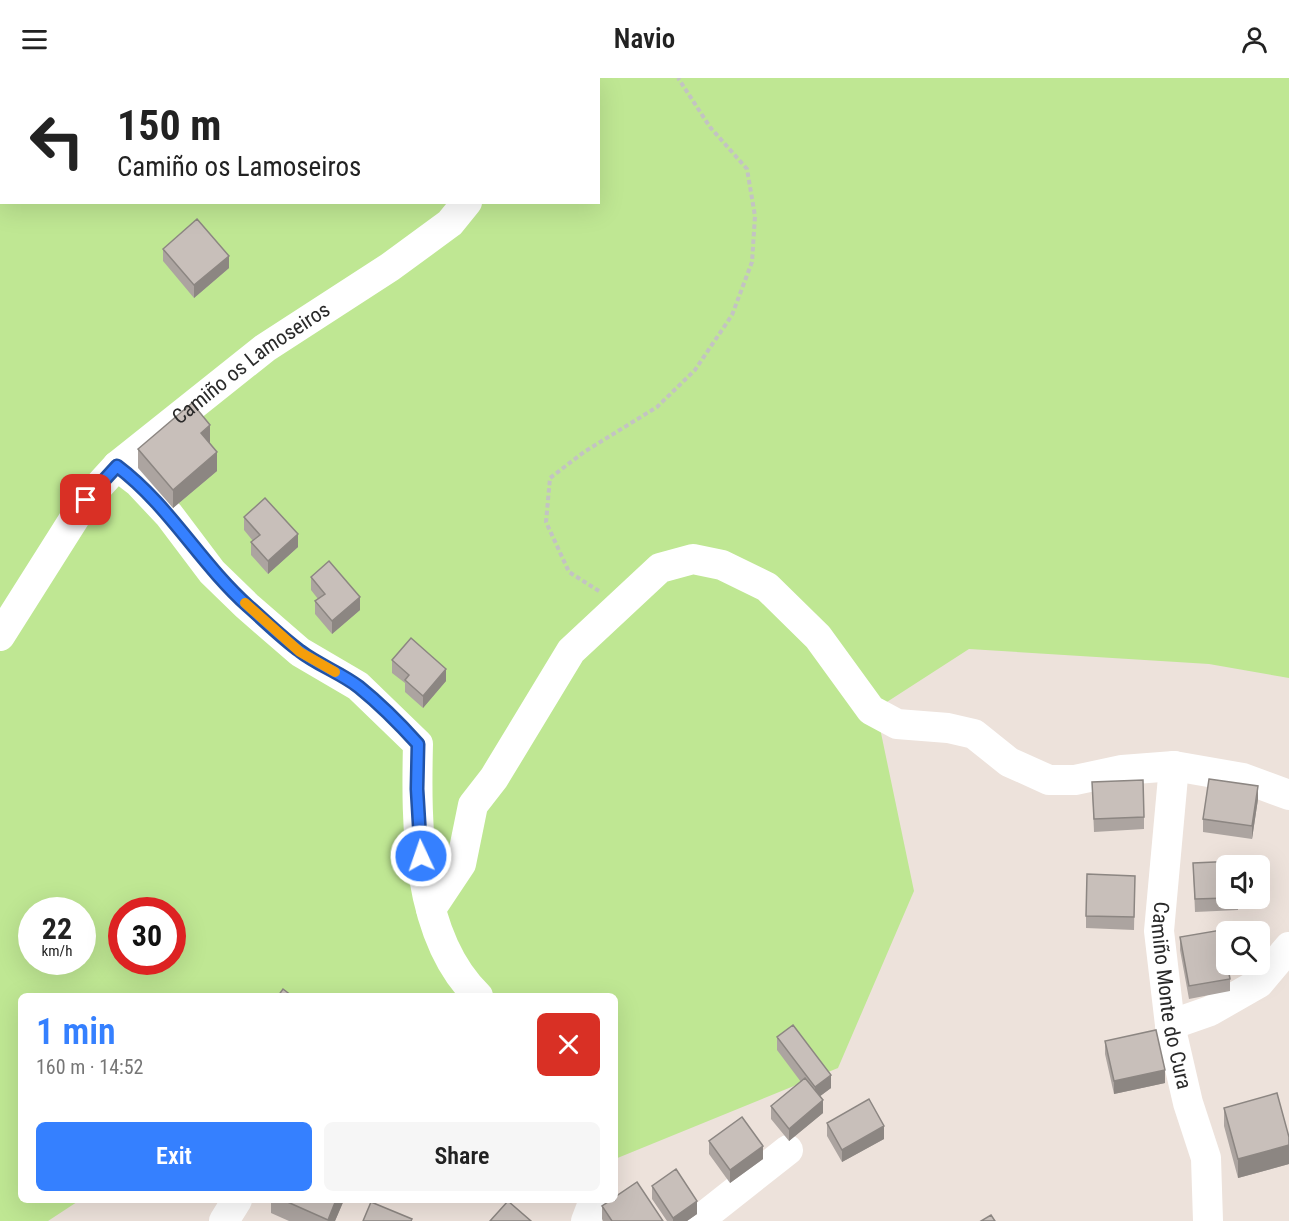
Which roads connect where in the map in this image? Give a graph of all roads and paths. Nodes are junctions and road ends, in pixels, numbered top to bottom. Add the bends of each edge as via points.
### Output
1 (678, 78) edge
2 (466, 204) edge
3 (117, 466) junction
4 (621, 604) junction
5 (0, 636) edge
6 (1174, 766) junction
7 (1289, 795) edge
8 (431, 909) junction
9 (1289, 947) edge
10 (476, 993) edge
11 (1170, 1025) junction
12 (788, 1150) dead end
13 (235, 1203) edge
14 (593, 1203) edge
15 (224, 1221) edge
16 (586, 1221) edge
17 (699, 1221) edge
18 (1208, 1221) edge

1 - 4 path via 710,127 747,169 755,216 752,262 732,315 695,370 657,407 550,478 546,522 569,572
2 - 3 street, Camiño os Lamoseiros via 450,223 390,267 265,348
3 - 5 street, Camiño os Lamoseiros via 86,500
3 - 8 street via 169,515 212,572 247,606 300,652 358,686 418,744 421,856
4 - 6 street via 660,568 693,559 722,565 767,587 818,637 871,710 897,724 974,734 1009,762 1048,780
4 - 8 street via 571,651 494,778 473,805 461,864
6 - 7 street via 1243,778
6 - 11 street, Camiño Monte do Cura via 1159,931
8 - 10 street via 446,952
9 - 11 street via 1259,983 1210,1011
11 - 18 street, Camiño Monte do Cura via 1188,1103 1206,1158
12 - 17 street
13 - 15 street
14 - 16 street

